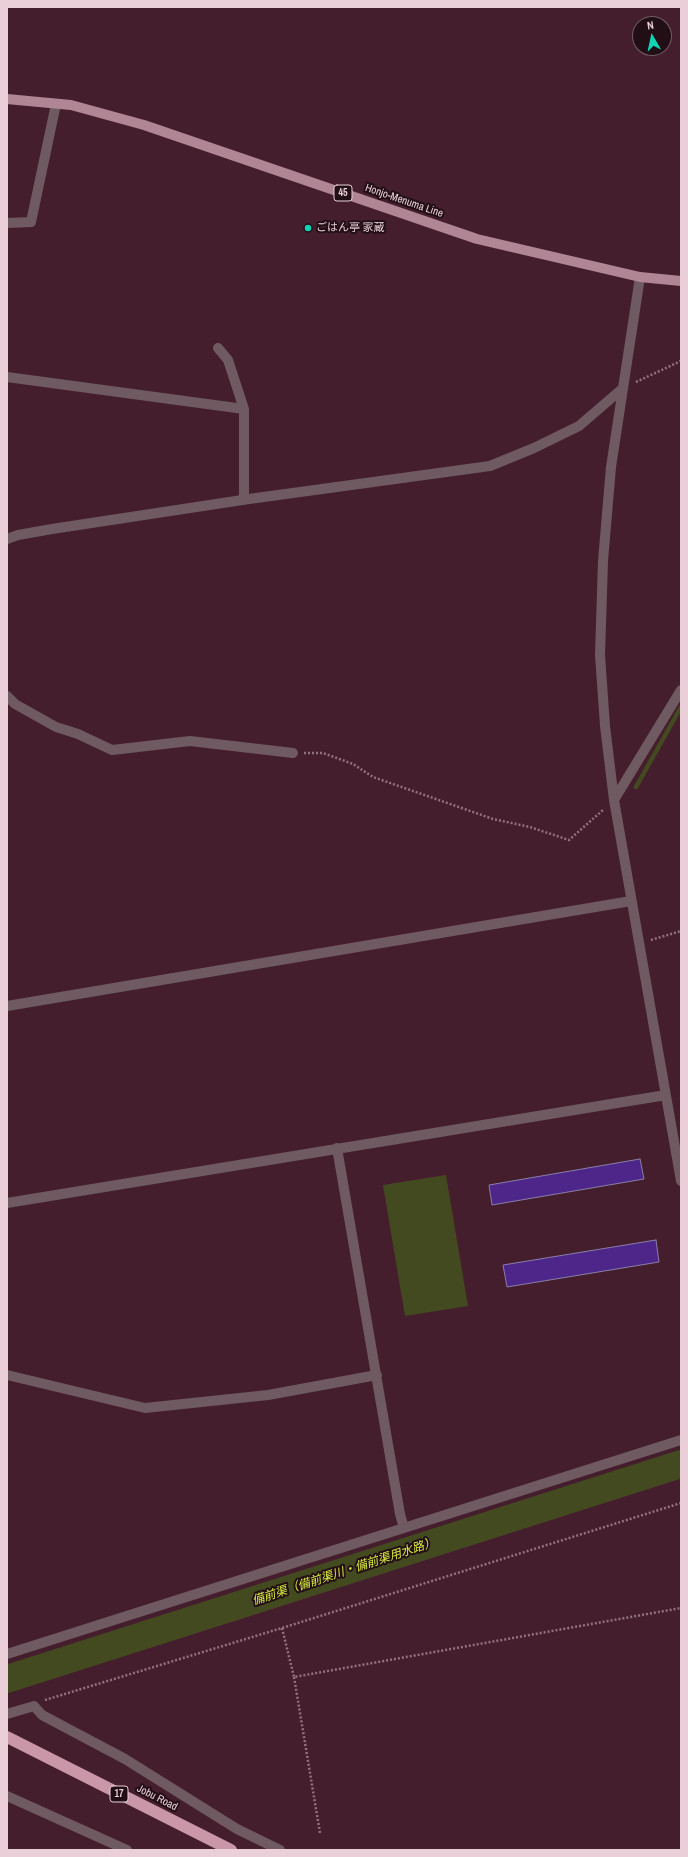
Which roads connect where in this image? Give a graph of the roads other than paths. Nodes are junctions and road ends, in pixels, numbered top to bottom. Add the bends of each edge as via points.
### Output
1 (7, 99) edge
2 (56, 104) junction
3 (7, 223) edge
4 (640, 277) junction
5 (681, 281) edge
6 (218, 348) dead end
7 (7, 377) edge
8 (622, 389) junction
9 (244, 409) junction
10 (244, 500) junction
11 (7, 539) edge
12 (681, 690) edge
13 (7, 696) edge
14 (293, 753) road end
15 (614, 800) junction
16 (631, 901) junction
17 (7, 1006) edge
18 (666, 1095) junction
19 (337, 1148) junction
20 (681, 1181) edge
21 (7, 1203) edge
22 (7, 1375) edge
23 (377, 1375) junction
24 (681, 1440) edge
25 (404, 1528) junction
26 (7, 1654) edge
27 (7, 1714) edge
28 (7, 1737) edge
29 (7, 1796) edge
30 (116, 1848) edge
31 (127, 1850) edge
32 (231, 1850) edge
33 (280, 1850) edge

1 - 2 main road, Honjo-Menuma Line / 45
2 - 3 street via 31,222
2 - 4 main road, Honjo-Menuma Line / 45 via 71,105 144,125 477,239
4 - 5 main road, Honjo-Menuma Line / 45
4 - 8 street
6 - 9 street via 228,360
7 - 9 street
8 - 10 street via 579,426 490,466
8 - 15 street via 608,498 600,655
9 - 10 street
10 - 11 street via 45,530
12 - 15 street
13 - 14 street via 15,704 43,720 112,750 190,741
15 - 16 street
16 - 17 street
16 - 18 street
18 - 19 street
18 - 20 street
19 - 21 street
19 - 23 street
22 - 23 street via 145,1408 255,1396
23 - 25 street
24 - 25 street
25 - 26 street
27 - 33 street via 34,1706 42,1715 125,1758 237,1829
28 - 32 highway, Jobu Road / 17
29 - 30 street
30 - 31 street

